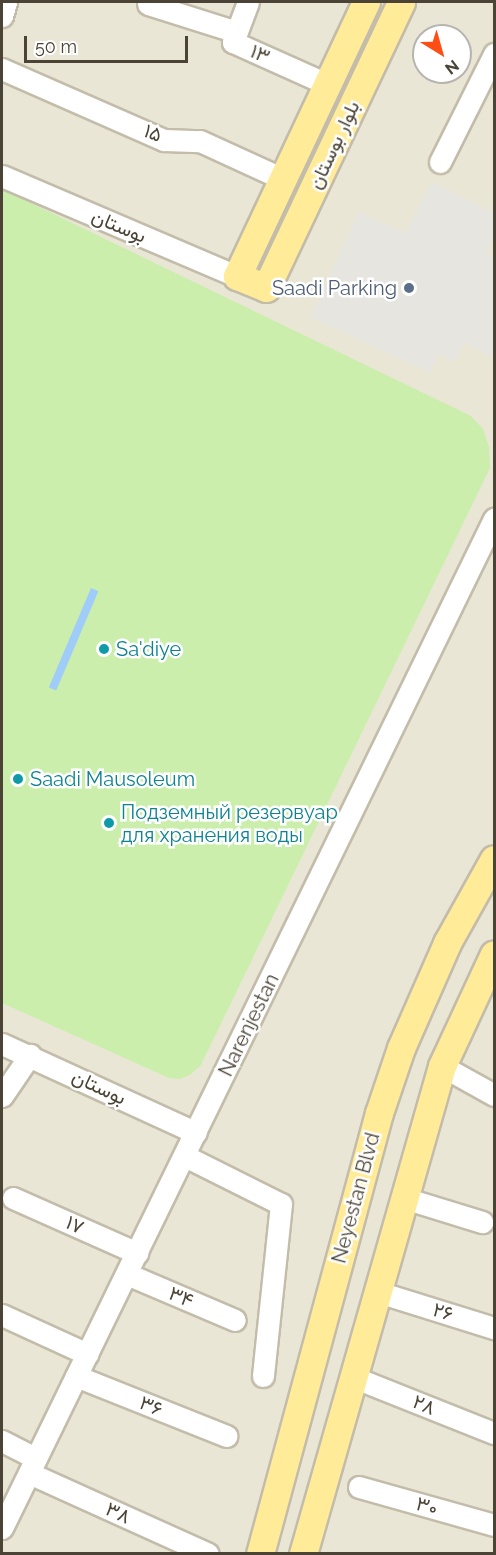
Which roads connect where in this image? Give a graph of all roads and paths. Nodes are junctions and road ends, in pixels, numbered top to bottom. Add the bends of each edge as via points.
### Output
1 (6, 2) edge
2 (248, 2) edge
3 (366, 2) edge
4 (401, 2) edge
5 (148, 4) dead end
6 (2, 16) edge
7 (237, 32) junction
8 (495, 54) edge
9 (2, 69) edge
10 (327, 84) junction
11 (440, 162) dead end
12 (2, 176) edge
13 (283, 179) junction
14 (237, 276) junction
15 (495, 519) edge
16 (488, 552) edge
17 (495, 859) edge
18 (495, 954) edge
19 (2, 1044) edge
20 (30, 1055) junction
21 (442, 1066) junction
22 (495, 1095) edge
23 (2, 1096) edge
24 (196, 1133) junction
25 (185, 1156) junction
26 (13, 1198) dead end
27 (404, 1198) junction
28 (482, 1222) dead end
29 (137, 1252) junction
30 (127, 1274) junction
31 (391, 1296) dead end
32 (2, 1316) edge
33 (235, 1320) dead end
34 (495, 1328) edge
35 (87, 1354) junction
36 (76, 1376) junction
37 (262, 1376) dead end
38 (352, 1377) junction
39 (495, 1433) edge
40 (227, 1436) dead end
41 (2, 1441) edge
42 (32, 1466) junction
43 (359, 1487) dead end
44 (495, 1525) edge
45 (2, 1528) edge
46 (208, 1554) edge
47 (260, 1554) edge
48 (303, 1554) edge

1 - 6 street
2 - 7 street, ۱۳
3 - 10 main road, بلوار بوستان
4 - 14 main road, بلوار بوستان via 267,288
5 - 7 street
7 - 10 street, ۱۳ via 233,42
8 - 11 street
9 - 13 street, ۱۵ via 164,140 200,141
10 - 13 main road, بلوار بوستان
12 - 14 street, بوستان
13 - 14 main road, بلوار بوستان
15 - 16 street, Narenjestan
16 - 24 street, Narenjestan
17 - 47 main road, Neyestan Blvd via 447,942 401,1048 379,1113
18 - 21 main road
19 - 20 street, بوستان
20 - 23 street
20 - 24 street, بوستان
21 - 22 street
21 - 27 main road
24 - 25 street, Narenjestan
25 - 29 street, Narenjestan
25 - 37 street via 281,1204
26 - 29 street, ۱۷
27 - 28 street
27 - 38 main road
29 - 30 street, Narenjestan
30 - 33 street, ۳۴
30 - 35 street, Narenjestan
31 - 34 street, ۲۶
32 - 35 street
35 - 36 street, Narenjestan
36 - 40 street, ۳۶
36 - 42 street, Narenjestan
38 - 39 street, ۲۸
38 - 48 main road
41 - 42 street, ۳۸
42 - 45 street, Narenjestan
42 - 46 street, ۳۸
43 - 44 street, ۳۰

